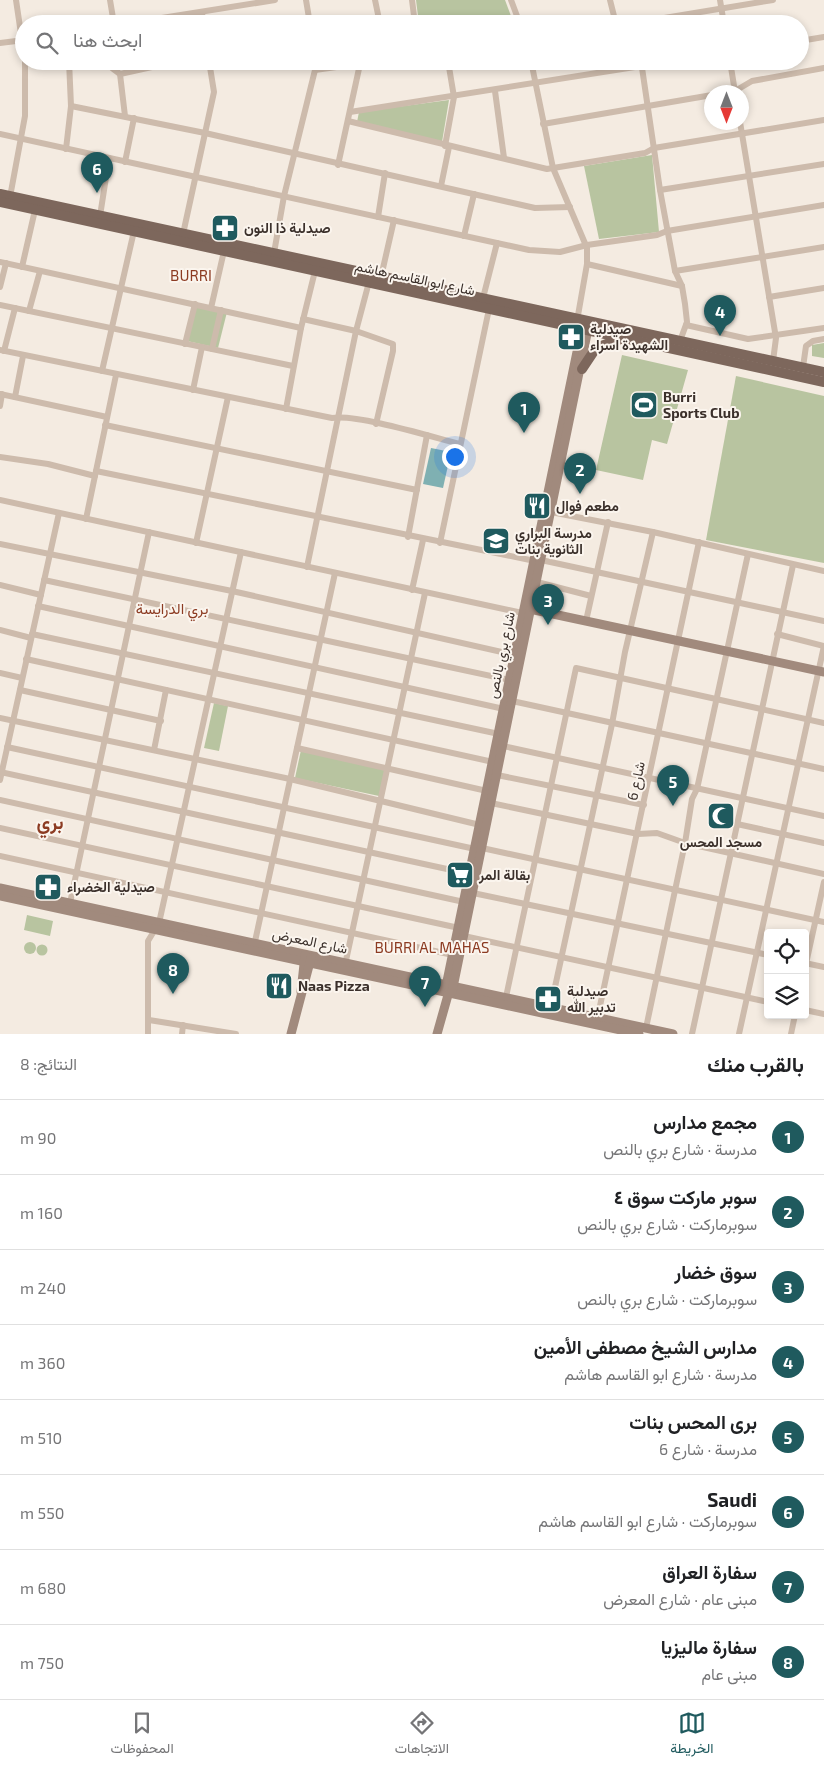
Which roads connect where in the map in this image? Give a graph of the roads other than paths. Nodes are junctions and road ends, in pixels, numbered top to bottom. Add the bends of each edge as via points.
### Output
1 (16, 0) edge
2 (110, 0) edge
3 (215, 0) edge
4 (275, 0) edge
5 (306, 0) edge
6 (375, 0) edge
7 (412, 0) edge
8 (511, 0) edge
9 (610, 0) edge
10 (720, 0) edge
11 (773, 0) edge
12 (722, 8) junction
13 (217, 9) junction
14 (202, 12) junction
15 (19, 15) edge
16 (112, 15) edge
17 (182, 15) edge
18 (202, 15) edge
19 (308, 15) edge
20 (378, 15) edge
21 (414, 15) edge
22 (517, 15) edge
23 (614, 15) edge
24 (684, 15) edge
25 (723, 15) edge
26 (824, 37) edge
27 (809, 40) edge
28 (15, 41) edge
29 (0, 43) edge
30 (824, 68) edge
31 (25, 70) edge
32 (69, 70) edge
33 (115, 70) edge
34 (138, 70) edge
35 (210, 70) edge
36 (315, 70) edge
37 (359, 70) edge
38 (450, 70) edge
39 (533, 70) edge
40 (610, 70) edge
41 (643, 70) edge
42 (731, 70) edge
43 (120, 74) junction
44 (536, 84) junction
45 (734, 85) edge
46 (746, 85) edge
47 (495, 91) junction
48 (704, 96) edge
49 (454, 97) junction
50 (71, 106) junction
51 (649, 106) junction
52 (350, 112) junction
53 (126, 116) junction
54 (134, 118) junction
55 (824, 120) edge
56 (348, 122) junction
57 (543, 124) junction
58 (741, 130) edge
59 (205, 133) junction
60 (742, 133) junction
61 (0, 134) edge
62 (22, 139) junction
63 (447, 146) junction
64 (654, 148) junction
65 (66, 149) junction
66 (294, 154) junction
67 (109, 158) junction
68 (504, 158) junction
69 (125, 162) junction
70 (824, 164) edge
71 (338, 165) junction
72 (553, 168) junction
73 (385, 173) junction
74 (749, 175) junction
75 (196, 177) junction
76 (441, 186) junction
77 (660, 190) junction
78 (474, 194) junction
79 (5, 196) edge
80 (284, 196) junction
81 (0, 202) edge
82 (824, 205) edge
83 (570, 207) junction
84 (35, 210) junction
85 (100, 216) junction
86 (378, 217) junction
87 (756, 217) junction
88 (394, 220) junction
89 (667, 230) junction
90 (134, 231) junction
91 (183, 234) junction
92 (464, 236) junction
93 (497, 242) junction
94 (586, 245) junction
95 (824, 247) edge
96 (224, 251) junction
97 (274, 254) junction
98 (762, 257) junction
99 (3, 263) edge
100 (587, 264) junction
101 (22, 267) junction
102 (40, 271) junction
103 (315, 271) junction
104 (675, 272) junction
105 (381, 277) junction
106 (368, 282) junction
107 (682, 286) junction
108 (0, 287) edge
109 (121, 288) junction
110 (824, 288) edge
111 (769, 297) junction
112 (483, 298) junction
113 (195, 304) junction
114 (0, 305) edge
115 (15, 308) junction
116 (211, 308) junction
117 (489, 308) junction
118 (221, 310) junction
119 (29, 311) junction
120 (303, 319) junction
121 (583, 324) junction
122 (686, 325) junction
123 (111, 328) junction
124 (301, 328) junction
125 (824, 328) edge
126 (356, 331) junction
127 (775, 336) junction
128 (623, 338) junction
129 (824, 339) edge
130 (680, 341) junction
131 (185, 344) junction
132 (202, 347) junction
133 (212, 349) junction
134 (2, 350) edge
135 (23, 356) junction
136 (773, 361) junction
137 (293, 366) junction
138 (803, 368) junction
139 (582, 369) junction
140 (102, 371) junction
141 (824, 372) edge
142 (116, 374) junction
143 (824, 382) edge
144 (193, 390) junction
145 (1, 394) edge
146 (16, 397) junction
147 (228, 397) junction
148 (0, 406) edge
149 (286, 409) junction
150 (107, 417) junction
151 (339, 417) junction
152 (376, 424) junction
153 (105, 425) junction
154 (427, 435) junction
155 (460, 444) junction
156 (217, 448) junction
157 (0, 457) edge
158 (328, 470) junction
159 (95, 474) junction
160 (417, 490) junction
161 (208, 494) junction
162 (0, 500) edge
163 (58, 512) junction
164 (551, 512) junction
165 (86, 518) junction
166 (318, 518) junction
167 (608, 522) junction
168 (149, 532) junction
169 (653, 532) junction
170 (408, 537) junction
171 (423, 540) junction
172 (699, 542) junction
173 (196, 543) junction
174 (440, 543) junction
175 (0, 544) edge
176 (241, 552) junction
177 (49, 554) junction
178 (748, 554) junction
179 (538, 561) junction
180 (793, 565) junction
181 (307, 567) junction
182 (824, 571) edge
183 (140, 572) junction
184 (335, 573) junction
185 (597, 573) junction
186 (44, 580) junction
187 (537, 582) junction
188 (641, 583) junction
189 (0, 585) edge
190 (412, 590) junction
191 (232, 591) junction
192 (425, 593) junction
193 (689, 594) junction
194 (40, 595) junction
195 (591, 596) junction
196 (134, 600) junction
197 (738, 602) junction
198 (38, 606) junction
199 (528, 611) junction
200 (782, 612) junction
201 (326, 613) junction
202 (226, 620) junction
203 (586, 621) junction
204 (824, 621) edge
205 (128, 627) junction
206 (0, 630) edge
207 (630, 630) junction
208 (416, 634) junction
209 (777, 634) junction
210 (32, 636) junction
211 (320, 641) junction
212 (679, 641) junction
213 (220, 646) junction
214 (824, 646) edge
215 (726, 651) junction
216 (123, 652) junction
217 (515, 656) junction
218 (26, 659) junction
219 (410, 660) junction
220 (771, 660) junction
221 (315, 667) junction
222 (821, 671) edge
223 (0, 672) edge
224 (214, 672) junction
225 (22, 678) junction
226 (620, 678) junction
227 (118, 680) junction
228 (510, 680) junction
229 (405, 687) junction
230 (668, 689) junction
231 (20, 690) junction
232 (166, 690) junction
233 (309, 693) junction
234 (208, 699) junction
235 (716, 700) junction
236 (512, 702) junction
237 (110, 709) junction
238 (504, 709) junction
239 (761, 709) junction
240 (399, 713) junction
241 (566, 713) junction
242 (0, 718) edge
243 (303, 719) junction
244 (13, 720) junction
245 (807, 720) junction
246 (161, 721) junction
247 (824, 723) edge
248 (612, 724) junction
249 (659, 733) junction
250 (499, 734) junction
251 (394, 739) junction
252 (104, 740) junction
253 (706, 743) junction
254 (503, 746) junction
255 (7, 747) junction
256 (297, 748) junction
257 (154, 750) junction
258 (752, 754) junction
259 (557, 758) junction
260 (195, 759) junction
261 (493, 762) junction
262 (798, 764) junction
263 (98, 766) junction
264 (387, 768) junction
265 (602, 768) junction
266 (824, 769) edge
267 (1, 772) edge
268 (497, 775) junction
269 (650, 778) junction
270 (290, 779) junction
271 (0, 780) edge
272 (551, 785) junction
273 (189, 786) junction
274 (697, 789) junction
275 (487, 791) junction
276 (93, 792) junction
277 (595, 794) junction
278 (380, 799) junction
279 (743, 799) junction
280 (0, 800) edge
281 (491, 803) junction
282 (644, 806) junction
283 (284, 807) junction
284 (788, 809) junction
285 (183, 813) junction
286 (545, 814) junction
287 (824, 816) edge
288 (86, 820) junction
289 (590, 824) junction
290 (737, 824) junction
291 (480, 825) junction
292 (375, 827) junction
293 (0, 828) edge
294 (278, 834) junction
295 (638, 834) junction
296 (783, 834) junction
297 (178, 839) junction
298 (686, 843) junction
299 (824, 843) edge
300 (80, 846) junction
301 (478, 848) junction
302 (369, 852) junction
303 (730, 854) junction
304 (0, 856) edge
305 (536, 858) junction
306 (272, 860) junction
307 (776, 863) junction
308 (172, 866) junction
309 (581, 868) junction
310 (76, 872) junction
311 (470, 874) junction
312 (824, 874) edge
313 (629, 879) junction
314 (363, 880) junction
315 (824, 882) edge
316 (267, 887) junction
317 (0, 888) edge
318 (675, 889) junction
319 (166, 892) junction
320 (473, 893) junction
321 (0, 896) edge
322 (720, 898) junction
323 (464, 902) junction
324 (525, 903) junction
325 (66, 905) junction
326 (358, 907) junction
327 (766, 908) junction
328 (570, 912) junction
329 (261, 913) junction
330 (816, 920) junction
331 (824, 922) edge
332 (618, 923) junction
333 (156, 926) junction
334 (459, 928) junction
335 (352, 932) junction
336 (666, 933) junction
337 (464, 936) junction
338 (711, 943) junction
339 (254, 947) junction
340 (516, 948) junction
341 (809, 952) edge
342 (757, 953) junction
343 (764, 954) edge
344 (453, 955) junction
345 (561, 957) junction
346 (308, 958) junction
347 (809, 965) edge
348 (345, 966) junction
349 (609, 967) junction
350 (824, 967) edge
351 (656, 977) junction
352 (702, 987) junction
353 (449, 990) junction
354 (506, 997) junction
355 (747, 997) junction
356 (764, 1001) edge
357 (550, 1010) junction
358 (809, 1011) edge
359 (824, 1014) edge
360 (794, 1019) edge
361 (149, 1020) junction
362 (600, 1024) edge
363 (183, 1025) junction
364 (642, 1031) edge
365 (148, 1034) edge
366 (182, 1034) edge
367 (236, 1034) edge
368 (291, 1034) edge
369 (437, 1034) edge
370 (673, 1034) edge
371 (692, 1034) edge
372 (739, 1034) edge
373 (791, 1034) edge

1 - 15 street
2 - 16 street
3 - 13 street
4 - 13 street
5 - 19 street
6 - 20 street
7 - 21 street
8 - 22 street
9 - 23 street
10 - 12 street
11 - 12 street
12 - 24 street
12 - 25 street
13 - 14 street
14 - 17 street
14 - 18 street
26 - 27 street
28 - 29 street
30 - 46 street via 752,81
31 - 62 street via 26,109
32 - 50 street
33 - 43 street
34 - 43 street
35 - 59 street via 214,92
36 - 66 street
37 - 52 street
38 - 49 street
39 - 44 street
40 - 44 street
41 - 51 street
42 - 45 street
43 - 53 street
44 - 47 street
44 - 57 street
47 - 49 street
47 - 68 street
48 - 51 street
49 - 52 street
49 - 63 street
50 - 53 street
50 - 65 street
51 - 57 street
51 - 64 street
52 - 56 street
53 - 54 street
54 - 59 street
54 - 69 street
55 - 60 street
56 - 63 street
56 - 71 street
57 - 72 street
58 - 60 street
59 - 66 street
59 - 75 street
60 - 64 street
60 - 74 street
61 - 62 street
62 - 65 street
62 - 79 street
63 - 68 street
63 - 76 street
64 - 72 street via 645,153
64 - 77 street
65 - 67 street
66 - 71 street
66 - 80 street
67 - 69 street
67 - 85 street
68 - 72 street
69 - 75 street
70 - 74 street
71 - 73 street
72 - 83 street
73 - 76 street
73 - 86 street
74 - 77 street
74 - 87 street
75 - 80 street
75 - 91 street
76 - 78 street
77 - 89 street
78 - 83 street via 535,208
78 - 92 street
79 - 85 main road, شارع ابو القاسم هاشم
80 - 86 street
80 - 97 street
81 - 84 main road, شارع ابو القاسم هاشم
82 - 87 street
83 - 94 street
84 - 90 main road, شارع ابو القاسم هاشم
84 - 101 street
85 - 91 main road, شارع ابو القاسم هاشم
86 - 88 street
87 - 89 street
87 - 98 street
88 - 92 street
88 - 105 street
89 - 94 street via 657,235
89 - 104 street
90 - 96 main road, شارع ابو القاسم هاشم
90 - 109 street
91 - 97 main road, شارع ابو القاسم هاشم
92 - 93 street
93 - 94 street via 554,253
93 - 112 street
94 - 100 street
95 - 98 street
96 - 103 main road, شارع ابو القاسم هاشم
96 - 116 street
97 - 105 main road, شارع ابو القاسم هاشم
98 - 104 street
98 - 111 street
99 - 101 street
99 - 108 street
100 - 107 street
100 - 121 street
101 - 102 street
102 - 109 street
102 - 119 street
103 - 106 main road, شارع ابو القاسم هاشم
103 - 120 street
104 - 107 street
105 - 112 main road, شارع ابو القاسم هاشم
106 - 117 main road, شارع ابو القاسم هاشم
106 - 126 street
107 - 122 street
109 - 113 street
109 - 123 street
110 - 111 street
111 - 127 street
112 - 121 main road, شارع ابو القاسم هاشم
113 - 116 street
113 - 131 street
114 - 115 street
115 - 119 street
115 - 134 street
116 - 118 street
117 - 121 main road, شارع ابو القاسم هاشم
117 - 155 street
118 - 124 street
118 - 133 street
119 - 123 street
120 - 124 street
120 - 126 street
121 - 128 main road, شارع ابو القاسم هاشم
121 - 130 main road, شارع ابو القاسم هاشم
121 - 139 main road, شارع بري بالنص
121 - 179 main road, شارع بري بالنص
122 - 127 street via 741,339
122 - 130 street
123 - 131 street
123 - 140 street
124 - 137 street
125 - 127 street
126 - 151 street
126 - 152 street via 393,344
127 - 136 street
128 - 139 main road via 596,348
128 - 143 main road, شارع ابو القاسم هاشم
129 - 138 street via 806,346
130 - 136 main road, شارع ابو القاسم هاشم
131 - 132 street
132 - 133 street
132 - 144 street
133 - 137 street
134 - 135 street
135 - 140 street
135 - 146 street
136 - 138 main road, شارع ابو القاسم هاشم
137 - 149 street
138 - 141 main road, شارع ابو القاسم هاشم
139 - 164 main road, شارع بري بالنص
140 - 142 street
142 - 144 street
142 - 150 street
144 - 147 street
145 - 146 street
145 - 148 street
146 - 150 street
147 - 149 street
147 - 156 street
149 - 151 street
150 - 153 street
151 - 152 street
151 - 158 street
152 - 154 street
153 - 156 street
153 - 159 street
154 - 155 street
154 - 160 street
155 - 174 street
156 - 158 street
156 - 161 street
157 - 159 street
158 - 160 street
158 - 166 street
159 - 161 street
159 - 165 street
160 - 170 street
161 - 166 street
161 - 173 street
162 - 163 street
163 - 165 street
163 - 177 street
164 - 167 street
164 - 179 main road, شارع بري بالنص
165 - 168 street
166 - 170 street
166 - 181 street
167 - 169 street
167 - 185 street
168 - 173 street
168 - 183 street
169 - 172 street
169 - 188 street
170 - 171 street
171 - 174 street
171 - 190 street
172 - 178 street
172 - 193 street, شارع 6
173 - 176 street
174 - 179 street
175 - 177 street
176 - 181 street
176 - 191 street
177 - 183 street
177 - 186 street
178 - 180 street
178 - 197 street
179 - 185 street
179 - 187 main road, شارع بري بالنص
179 - 199 main road, شارع بري بالنص
180 - 182 street
180 - 200 street
181 - 184 street
183 - 191 street
183 - 196 street
184 - 190 street
184 - 201 street
185 - 188 street
185 - 195 street
186 - 194 street
186 - 196 street
187 - 195 street
187 - 199 main road, شارع بري بالنص
188 - 193 street
188 - 207 street
189 - 194 street
190 - 192 street
191 - 201 street
191 - 202 street
192 - 199 street
192 - 208 street
193 - 197 street
193 - 212 street, شارع 6
194 - 198 street
195 - 203 street
196 - 202 street
196 - 205 street
197 - 200 street
197 - 215 street
198 - 205 street
198 - 210 street
199 - 203 main road
199 - 217 main road, شارع بري بالنص
199 - 236 main road, شارع بري بالنص
200 - 204 street
200 - 209 street
201 - 208 street
201 - 211 street
202 - 211 street
202 - 213 street
203 - 207 main road
205 - 213 street
205 - 216 street
206 - 210 street
207 - 212 main road
207 - 226 street
208 - 217 street
208 - 219 street
209 - 214 street
209 - 220 street
210 - 216 street
210 - 218 street
211 - 219 street
211 - 221 street
212 - 215 main road
212 - 230 street, شارع 6
213 - 221 street
213 - 224 street
214 - 222 street
215 - 220 main road
215 - 235 street
216 - 224 street
216 - 227 street
217 - 228 main road, شارع بري بالنص
218 - 225 street
218 - 227 street
219 - 228 street
219 - 229 street
220 - 222 main road
220 - 239 street
221 - 229 street
221 - 233 street
222 - 245 street
223 - 225 street
224 - 233 street
224 - 234 street
225 - 231 street
226 - 230 street
226 - 241 street via 576,668
226 - 248 street
227 - 232 street
227 - 237 street
228 - 238 main road, شارع بري بالنص
229 - 238 street
229 - 240 street
230 - 235 street
230 - 249 street, شارع 6
231 - 237 street
231 - 244 street
232 - 234 street
232 - 246 street
233 - 240 street
233 - 243 street
234 - 243 street
234 - 260 street
235 - 239 street
235 - 253 street
236 - 241 street
236 - 254 main road, شارع بري بالنص
237 - 246 street
237 - 252 street
238 - 250 main road, شارع بري بالنص
239 - 245 street
239 - 258 street
240 - 250 street
240 - 251 street
241 - 248 street
241 - 259 street
242 - 244 street
243 - 251 street
243 - 256 street
244 - 252 street
244 - 255 street
245 - 247 street
245 - 262 street
246 - 257 street
248 - 249 street
248 - 265 street
249 - 253 street
249 - 269 street, شارع 6
250 - 261 main road, شارع بري بالنص
251 - 261 street
251 - 264 street
252 - 257 street
252 - 263 street
253 - 258 street
253 - 274 street
254 - 259 street
254 - 268 main road, شارع بري بالنص
255 - 263 street
255 - 267 street
256 - 264 street
256 - 270 street
257 - 260 street
258 - 262 street
258 - 279 street
259 - 265 street
259 - 272 street
260 - 270 street
260 - 273 street
261 - 275 main road, شارع بري بالنص
262 - 266 street
262 - 284 street
263 - 273 street
263 - 276 street
264 - 275 street
264 - 278 street
265 - 269 street
265 - 277 street
267 - 271 street
267 - 276 street
268 - 272 street
268 - 281 main road, شارع بري بالنص
269 - 274 street
269 - 282 street, شارع 6
270 - 278 street
270 - 283 street
272 - 277 street
272 - 286 street
273 - 283 street
273 - 285 street
274 - 279 street
274 - 298 street via 692,799
275 - 291 main road, شارع بري بالنص
276 - 285 street
276 - 288 street
277 - 282 street
277 - 289 street
278 - 291 street
278 - 292 street
279 - 284 street
279 - 290 street
280 - 288 street
281 - 286 street
281 - 301 main road, شارع بري بالنص
282 - 295 street, شارع 6
283 - 292 street
283 - 294 street
284 - 287 street
284 - 296 street
285 - 294 street
285 - 297 street
286 - 289 street
286 - 305 street
288 - 297 street
288 - 300 street
289 - 295 street
289 - 309 street
290 - 296 street
290 - 303 street
291 - 301 main road, شارع بري بالنص
292 - 301 street
292 - 302 street
293 - 300 street
294 - 302 street
294 - 306 street
295 - 298 street via 657,833
295 - 313 street, شارع 6
296 - 299 street
296 - 307 street
297 - 306 street
297 - 308 street
298 - 303 street
298 - 318 street
300 - 308 street
300 - 310 street
301 - 305 street
301 - 311 main road, شارع بري بالنص
301 - 320 main road, شارع بري بالنص
302 - 311 street
302 - 314 street
303 - 307 street
303 - 322 street
304 - 310 street
305 - 309 street
305 - 324 street
306 - 314 street
306 - 316 street
307 - 312 street
307 - 327 street
308 - 316 street
308 - 319 street
309 - 313 street
309 - 328 street
310 - 319 street
310 - 325 street
311 - 323 main road, شارع بري بالنص
313 - 318 street
313 - 332 street, شارع 6
314 - 323 street
314 - 326 street
315 - 330 street
316 - 326 street
316 - 329 street
317 - 325 main road, شارع المعرض
318 - 322 street
318 - 336 street
319 - 329 street
319 - 333 street
320 - 324 street
320 - 337 main road, شارع بري بالنص
321 - 325 main road, شارع المعرض
322 - 327 street
322 - 338 street
323 - 334 main road, شارع بري بالنص
324 - 328 street
324 - 340 street
325 - 333 main road, شارع المعرض
326 - 334 street
326 - 335 street
327 - 330 street
327 - 342 street
328 - 332 street
328 - 345 street
329 - 335 street
329 - 339 street
330 - 331 street
330 - 341 street
332 - 336 street
332 - 349 street, شارع 6
333 - 339 main road, شارع المعرض
333 - 361 street via 148,944
334 - 344 main road, شارع بري بالنص
335 - 344 street
335 - 348 street
336 - 338 street
336 - 351 street
337 - 340 street
337 - 353 main road, شارع بري بالنص
338 - 342 street
338 - 352 street
339 - 346 main road, شارع المعرض
340 - 345 street
340 - 354 street
342 - 343 street
342 - 355 street
344 - 353 main road, شارع بري بالنص
345 - 349 street
345 - 357 street
346 - 348 main road, شارع المعرض
346 - 368 main road
347 - 350 street
348 - 353 main road, شارع المعرض
349 - 351 street
349 - 362 street, شارع 6
351 - 352 street
351 - 364 street
352 - 355 street
352 - 371 street
353 - 354 main road, شارع المعرض
353 - 357 main road, شارع المعرض
353 - 369 main road, شارع بري بالنص
354 - 357 main road, شارع المعرض
355 - 356 street
355 - 372 street
357 - 362 main road, شارع المعرض
358 - 359 street
360 - 373 street
361 - 363 street
361 - 365 street
362 - 364 main road, شارع المعرض
363 - 366 street
363 - 367 street
364 - 370 main road, شارع المعرض

